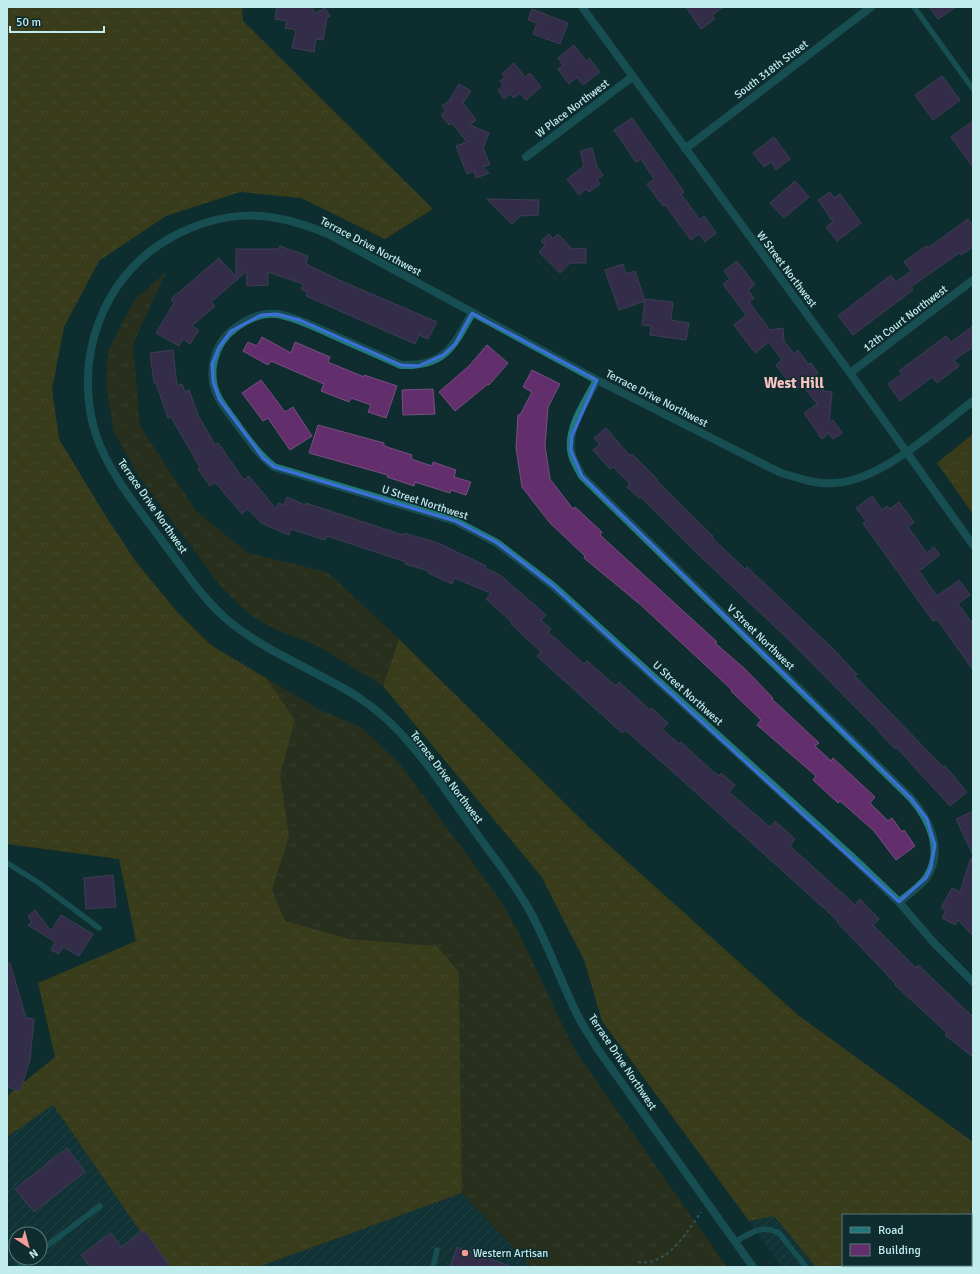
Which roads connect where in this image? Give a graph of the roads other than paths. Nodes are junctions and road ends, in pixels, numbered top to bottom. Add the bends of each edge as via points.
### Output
1 (582, 7) edge
2 (871, 7) edge
3 (914, 7) edge
4 (632, 76) junction
5 (973, 89) edge
6 (685, 149) junction
7 (526, 157) dead end
8 (973, 280) edge
9 (472, 313) junction
10 (850, 373) junction
11 (597, 380) junction
12 (973, 401) edge
13 (906, 452) junction
14 (973, 545) edge
15 (7, 863) edge
16 (899, 902) junction
17 (99, 928) dead end
18 (973, 982) edge
19 (100, 1206) dead end
20 (735, 1242) junction
21 (48, 1245) edge
22 (437, 1250) dead end
23 (433, 1267) edge
24 (753, 1267) edge
25 (806, 1267) edge

1 - 4 street, W Street Northwest
2 - 6 street, South 318th Street
3 - 5 lane
4 - 6 street, W Street Northwest
4 - 7 street, W Place Northwest
6 - 10 street, W Street Northwest
8 - 10 street, 12th Court Northwest
9 - 11 street, Terrace Drive Northwest
9 - 16 street, U Street Northwest via 455,344 443,355 418,366 401,365 300,320 277,314 261,315 243,322 231,331 219,347 212,364 213,382 219,399 263,458 274,467 455,522 497,543 525,562
9 - 20 street, Terrace Drive Northwest via 306,224 279,217 256,215 228,217 193,226 164,242 124,276 98,321 88,367 90,405 96,435 118,478 212,606 258,642 359,698 390,723 412,746 514,886 542,935 577,1015 589,1035
10 - 13 street, W Street Northwest
11 - 13 street, Terrace Drive Northwest via 781,473 809,482 834,483 854,480 872,473
11 - 16 street, V Street Northwest via 576,421 572,436 571,450 582,476 911,798 927,819 935,845 931,868 926,878
12 - 13 street, Terrace Drive Northwest
13 - 14 street, W Street Northwest
15 - 17 lane via 39,883
16 - 18 street, U Street Northwest via 943,953
19 - 21 lane
20 - 24 street, Terrace Drive Northwest
20 - 25 lane via 756,1230 773,1230 779,1233
22 - 23 lane

